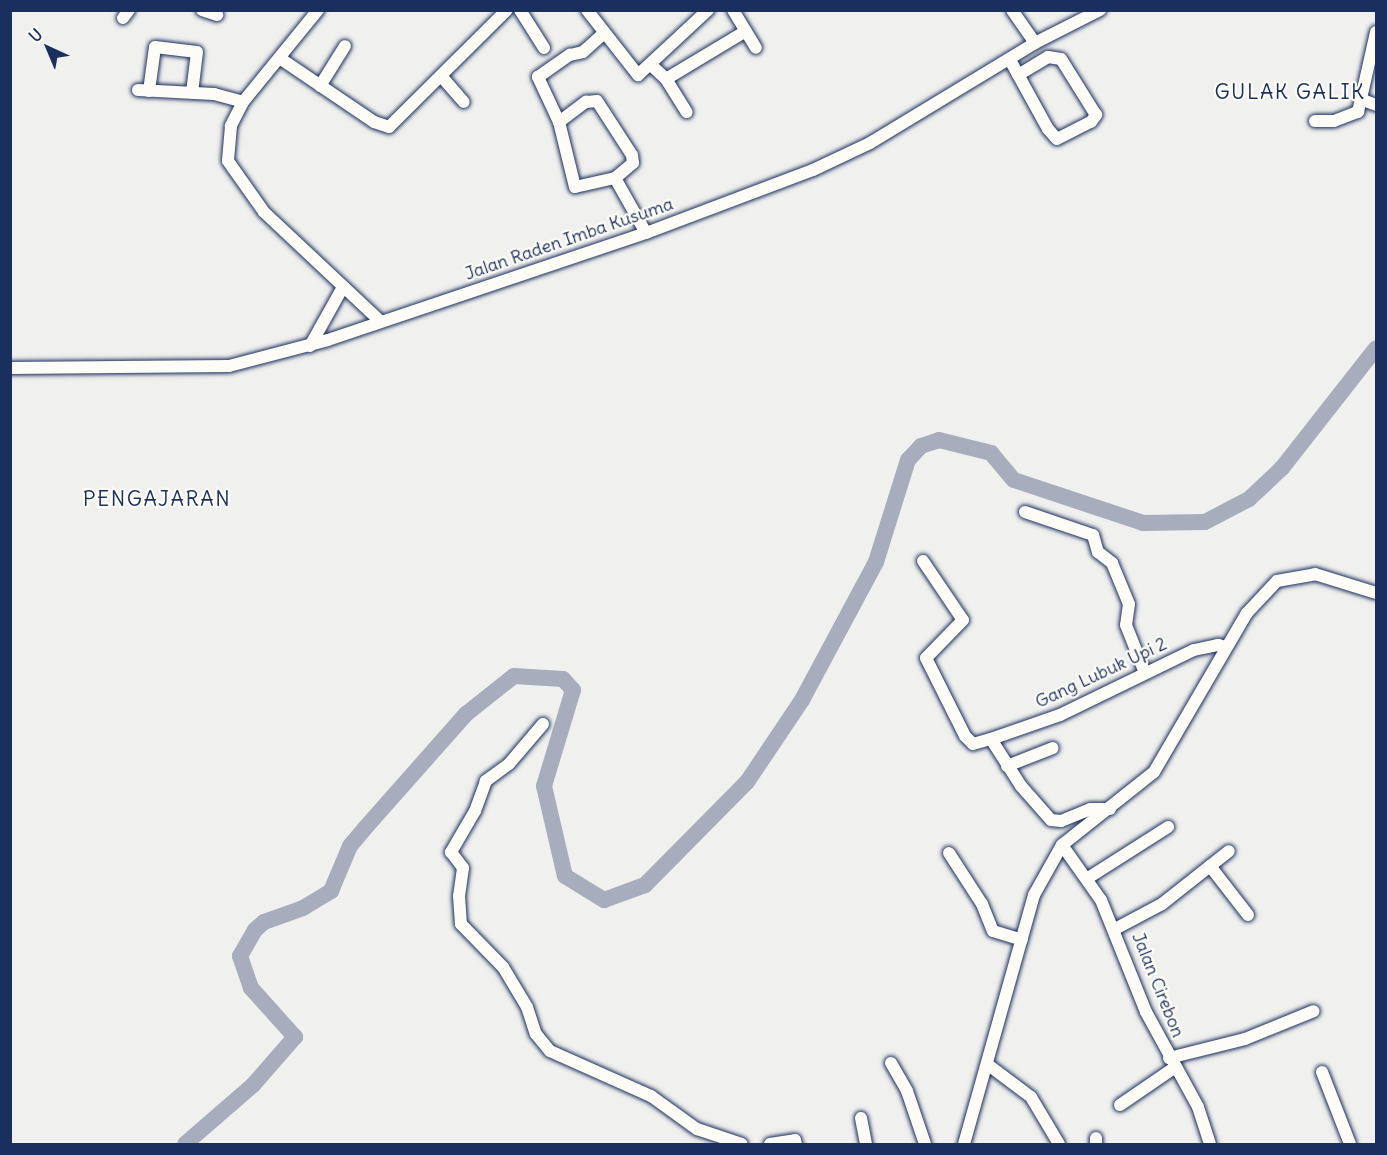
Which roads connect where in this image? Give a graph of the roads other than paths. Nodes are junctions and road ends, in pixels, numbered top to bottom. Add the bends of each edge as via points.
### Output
1 (202, 10) edge
2 (318, 10) edge
3 (507, 10) edge
4 (519, 10) edge
5 (587, 10) edge
6 (708, 10) edge
7 (733, 10) edge
8 (1012, 10) edge
9 (1100, 10) edge
10 (217, 15) dead end
11 (746, 31) junction
12 (1377, 32) edge
13 (603, 34) junction
14 (1035, 43) junction
15 (345, 46) dead end
16 (544, 48) dead end
17 (756, 48) dead end
18 (280, 59) junction
19 (1010, 60) junction
20 (650, 64) junction
21 (1018, 75) junction
22 (442, 77) junction
23 (666, 78) junction
24 (320, 86) junction
25 (192, 93) junction
26 (1363, 100) junction
27 (243, 102) junction
28 (464, 102) dead end
29 (1377, 105) edge
30 (687, 112) dead end
31 (1315, 121) dead end
32 (559, 122) junction
33 (615, 178) junction
34 (646, 234) junction
35 (343, 287) junction
36 (380, 321) junction
37 (310, 346) junction
38 (10, 368) edge
39 (1025, 512) dead end
40 (923, 561) dead end
41 (1377, 593) edge
42 (1226, 647) junction
43 (1145, 673) junction
44 (543, 724) dead end
45 (990, 739) junction
46 (1053, 748) dead end
47 (1007, 766) junction
48 (1110, 809) junction
49 (1168, 827) dead end
50 (1062, 844) junction
51 (1228, 851) dead end
52 (949, 853) dead end
53 (1210, 866) junction
54 (1088, 878) junction
55 (1248, 915) dead end
56 (1115, 929) junction
57 (1022, 940) junction
58 (1314, 1011) dead end
59 (891, 1063) dead end
60 (1171, 1063) junction
61 (987, 1064) junction
62 (1322, 1072) dead end
63 (1120, 1106) dead end
64 (861, 1118) dead end
65 (742, 1144) edge
66 (770, 1144) edge
67 (796, 1144) edge
68 (866, 1144) edge
69 (925, 1144) edge
70 (964, 1144) edge
71 (1059, 1144) edge
72 (1210, 1144) edge
73 (1350, 1144) edge

1 - 10 street
2 - 18 street
3 - 22 street
4 - 16 street
5 - 13 street
6 - 20 street
7 - 11 street
8 - 14 street
9 - 14 street, Jalan Raden Imba Kusuma
11 - 17 street
11 - 23 street
12 - 26 street
13 - 20 street via 636,74
13 - 32 street via 583,52 541,72 541,86
14 - 19 street, Jalan Raden Imba Kusuma
15 - 24 street
18 - 24 street
18 - 27 street
19 - 21 street
19 - 34 street, Jalan Raden Imba Kusuma via 870,143 813,170
20 - 23 street
21 - 21 street via 1057,139 1091,122 1095,115 1061,59 1047,57
22 - 24 street via 389,127 374,122
22 - 28 street
23 - 30 street
25 - 25 street via 144,90 155,47 197,52
25 - 27 street
26 - 29 street
26 - 31 street via 1358,112 1346,119
27 - 35 street via 227,147 233,172 264,212
32 - 33 street via 575,187
32 - 33 street via 586,102 597,101 632,155 633,163
33 - 34 street
34 - 36 street, Jalan Raden Imba Kusuma
35 - 36 street
35 - 37 street
36 - 37 street, Jalan Raden Imba Kusuma
37 - 38 street, Jalan Raden Imba Kusuma via 229,366
39 - 43 street via 1093,535 1098,552 1112,563 1129,604 1126,625
40 - 45 street via 963,620 927,661 940,679 965,736 973,744
41 - 42 street via 1315,574 1277,581 1247,613
42 - 43 street, Gang Lubuk Upi 2 via 1194,650
42 - 48 street via 1160,764 1139,788
43 - 45 street, Gang Lubuk Upi 2 via 1060,715
44 - 65 street via 509,764 486,781 475,811 452,852 463,868 459,896 462,924 504,967 527,1007 536,1034 550,1051 651,1096 697,1130
45 - 47 street
46 - 47 street
47 - 48 street via 1056,822 1090,809
48 - 50 street
49 - 54 street
50 - 54 street, Jalan Cirebon
50 - 57 street via 1034,895
51 - 53 street
52 - 57 street via 982,904 993,931
53 - 55 street
53 - 56 street via 1149,913
54 - 56 street, Jalan Cirebon
56 - 60 street, Jalan Cirebon via 1146,1012
57 - 61 street
58 - 60 street
59 - 69 street via 907,1091
60 - 63 street
60 - 72 street, Jalan Cirebon via 1198,1107
61 - 70 street
61 - 71 street via 1032,1097
62 - 73 street
64 - 68 street
66 - 67 street via 795,1140

